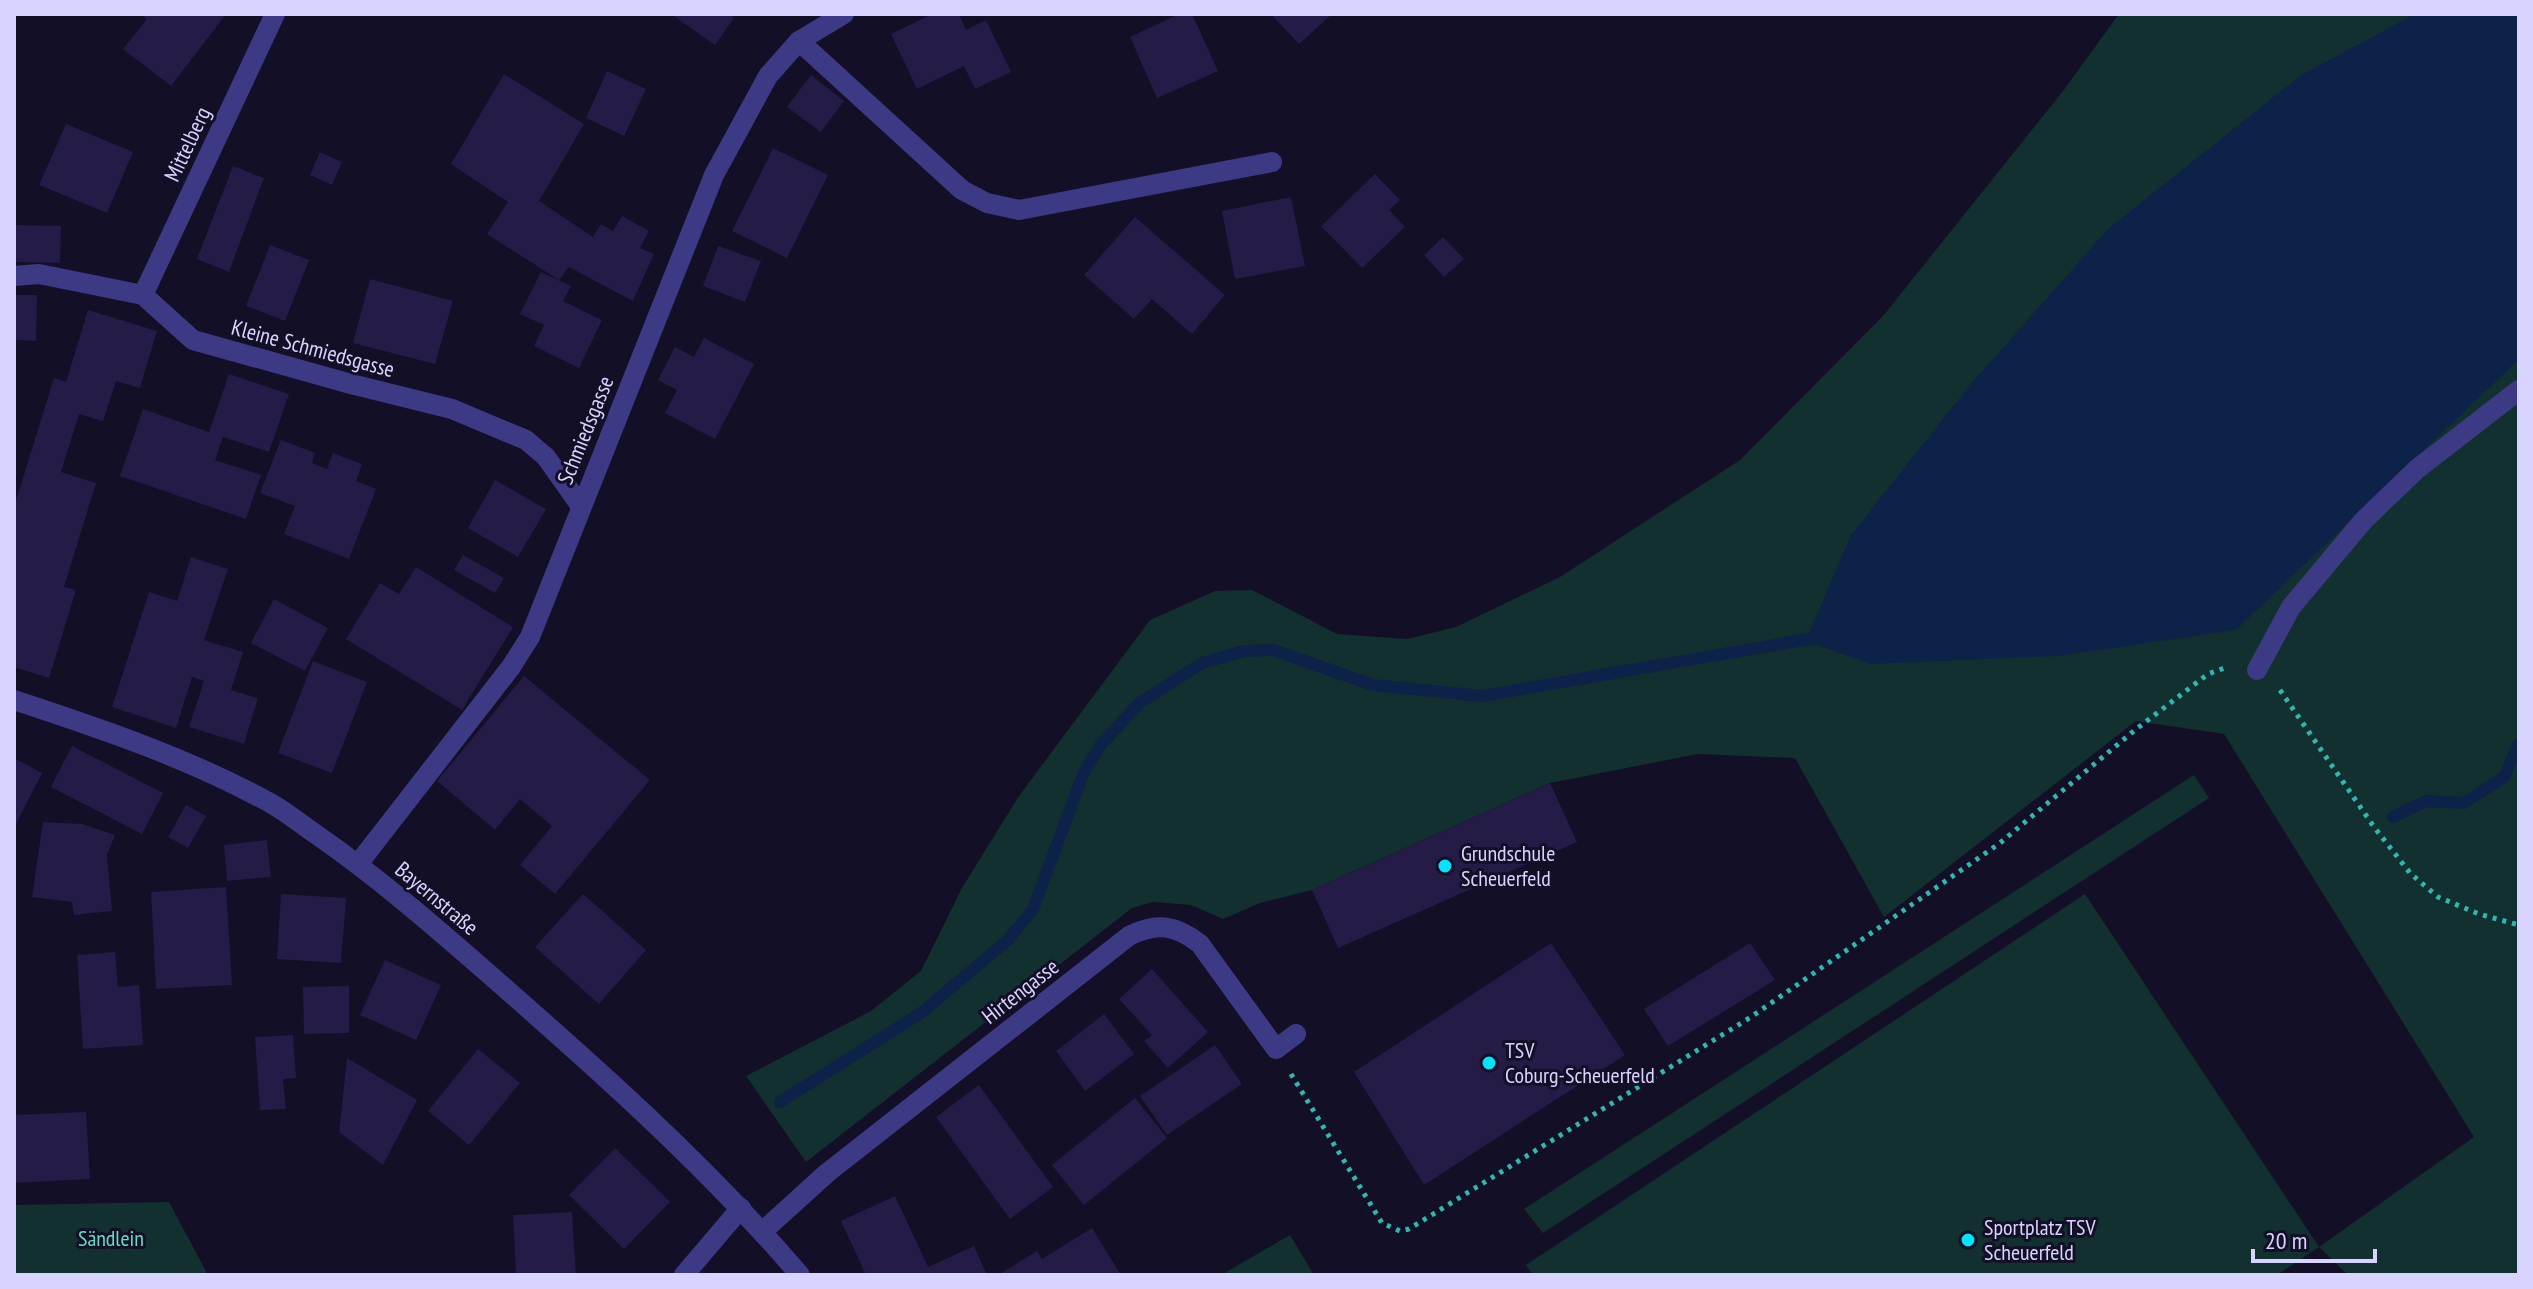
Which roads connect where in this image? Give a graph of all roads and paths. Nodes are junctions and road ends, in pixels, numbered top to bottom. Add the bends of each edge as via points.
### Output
1 (275, 14) edge
2 (844, 14) edge
3 (799, 41) junction
4 (1272, 162) dead end
5 (14, 276) edge
6 (143, 295) junction
7 (2519, 390) edge
8 (580, 505) junction
9 (2257, 670) junction
10 (14, 700) edge
11 (358, 864) junction
12 (2519, 925) edge
13 (1296, 1034) dead end
14 (1276, 1049) junction
15 (741, 1208) junction
16 (763, 1231) junction
17 (684, 1275) edge
18 (800, 1275) edge

1 - 6 street, Mittelberg
2 - 3 street, Schmiedsgasse
3 - 4 street via 962,190 987,203 1019,210
3 - 8 street, Schmiedsgasse via 768,76 714,175
5 - 6 street via 39,274
6 - 8 street, Kleine Schmiedsgasse via 193,340 452,409 526,440 546,457
7 - 9 street via 2417,469 2363,521 2291,607
8 - 11 street, Schmiedsgasse via 530,637
9 - 12 path via 2289,699 2410,873 2438,897
9 - 14 path via 2231,665 2208,674 2000,843 1751,1017 1409,1229 1382,1223
10 - 11 street, Bayernstraße via 155,749 274,805
11 - 15 street, Bayernstraße via 571,1046
13 - 14 street
14 - 16 street, Hirtengasse via 1200,944 1185,933 1147,927 840,1163
15 - 16 street, Bayernstraße
15 - 17 street
16 - 18 street, Bayernstraße

